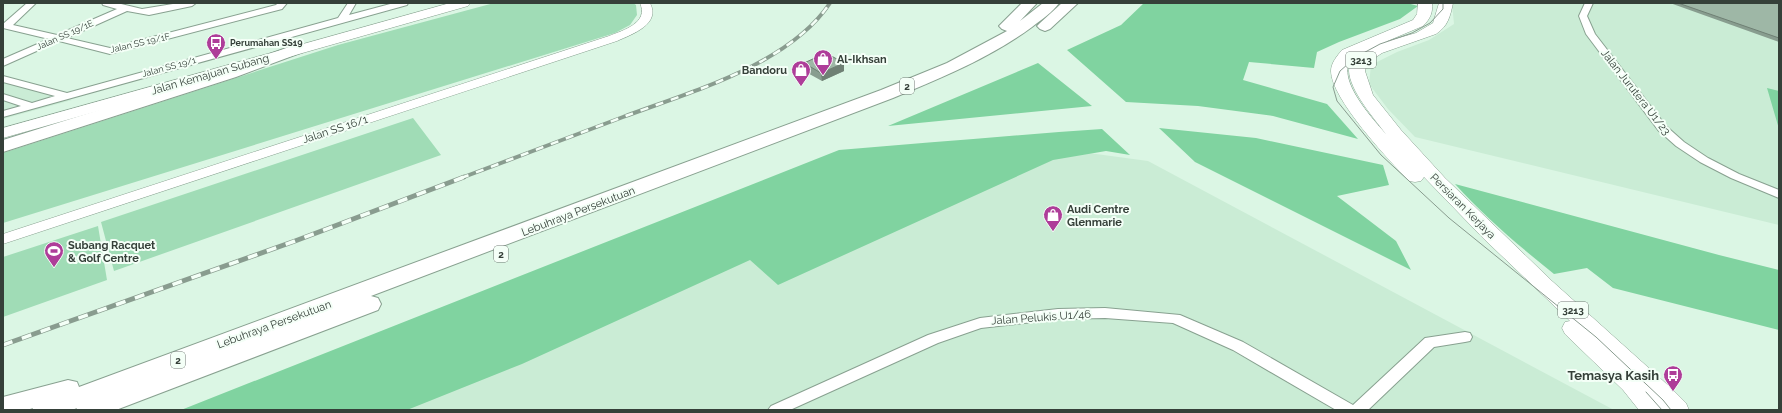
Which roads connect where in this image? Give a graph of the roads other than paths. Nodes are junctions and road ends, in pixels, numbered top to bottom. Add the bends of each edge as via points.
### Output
1 (32, 3) edge
2 (106, 3) edge
3 (192, 3) edge
4 (283, 3) edge
5 (352, 3) edge
6 (404, 3) edge
7 (441, 3) edge
8 (464, 3) edge
9 (645, 3) edge
10 (1030, 3) edge
11 (1052, 3) edge
12 (1071, 3) edge
13 (1425, 3) edge
14 (1446, 3) edge
15 (1589, 3) edge
16 (126, 8) junction
17 (342, 20) junction
18 (56, 39) junction
19 (297, 49) junction
20 (984, 52) junction
21 (3, 63) edge
22 (204, 75) junction
23 (3, 79) edge
24 (65, 96) junction
25 (3, 97) edge
26 (32, 106) junction
27 (3, 114) edge
28 (3, 125) edge
29 (3, 133) edge
30 (3, 140) edge
31 (3, 146) edge
32 (1779, 194) edge
33 (1459, 212) junction
34 (3, 239) edge
35 (310, 311) junction
36 (1465, 337) dead end
37 (3, 407) edge
38 (45, 410) edge
39 (89, 410) edge
40 (776, 410) edge
41 (1349, 410) edge
42 (1358, 410) edge
43 (1653, 410) edge
44 (1677, 410) edge

1 - 18 street, Jalan SS 19/1F via 6,26
2 - 16 street
3 - 16 street via 149,12
4 - 18 street, Jalan SS 19/1F via 279,7 117,50 104,51
5 - 17 street
6 - 17 street, Jalan SS 19/1
7 - 28 main road, Jalan Kemajuan Subang
8 - 19 main road, Jalan Kemajuan Subang
9 - 34 street, Jalan SS 16/1 via 649,12 646,19 638,26 611,39
10 - 20 highway via 1006,27 988,40
11 - 20 highway, Lebuhraya Persekutuan / 2 via 1018,32
12 - 39 highway, Lebuhraya Persekutuan / 2 via 1014,49 937,86
13 - 33 main road, Persiaran Kerjaya / 3213 via 1426,12 1418,23 1347,53 1341,60 1338,72 1350,97 1388,150
14 - 33 main road, Persiaran Kerjaya / 3213 via 1438,26 1425,34 1373,52 1361,60 1356,73 1368,101
15 - 32 street, Jalan Jurutera U1/23 via 1583,16 1591,34 1662,128 1704,160
16 - 18 street, Jalan SS 19/1E
17 - 24 street, Jalan SS 19/1
18 - 21 street, Jalan SS 19/1E
19 - 22 main road, Jalan Kemajuan Subang
19 - 31 highway via 230,74
20 - 35 highway, Lebuhraya Persekutuan / 2 via 887,94
22 - 29 main road, Jalan Kemajuan Subang
22 - 30 main road
23 - 24 street
24 - 26 street, Jalan SS 19/1
25 - 26 street
26 - 27 street, Jalan SS 19/1
33 - 43 main road, Persiaran Kerjaya / 3213 via 1611,364
33 - 44 main road, Persiaran Kerjaya / 3213 via 1663,394
35 - 37 highway via 198,343 58,392
35 - 38 highway, Lebuhraya Persekutuan / 2
36 - 42 street via 1430,342
40 - 41 street, Jalan Pelukis U1/46 via 933,339 980,323 1058,314 1105,313 1175,318 1238,346

